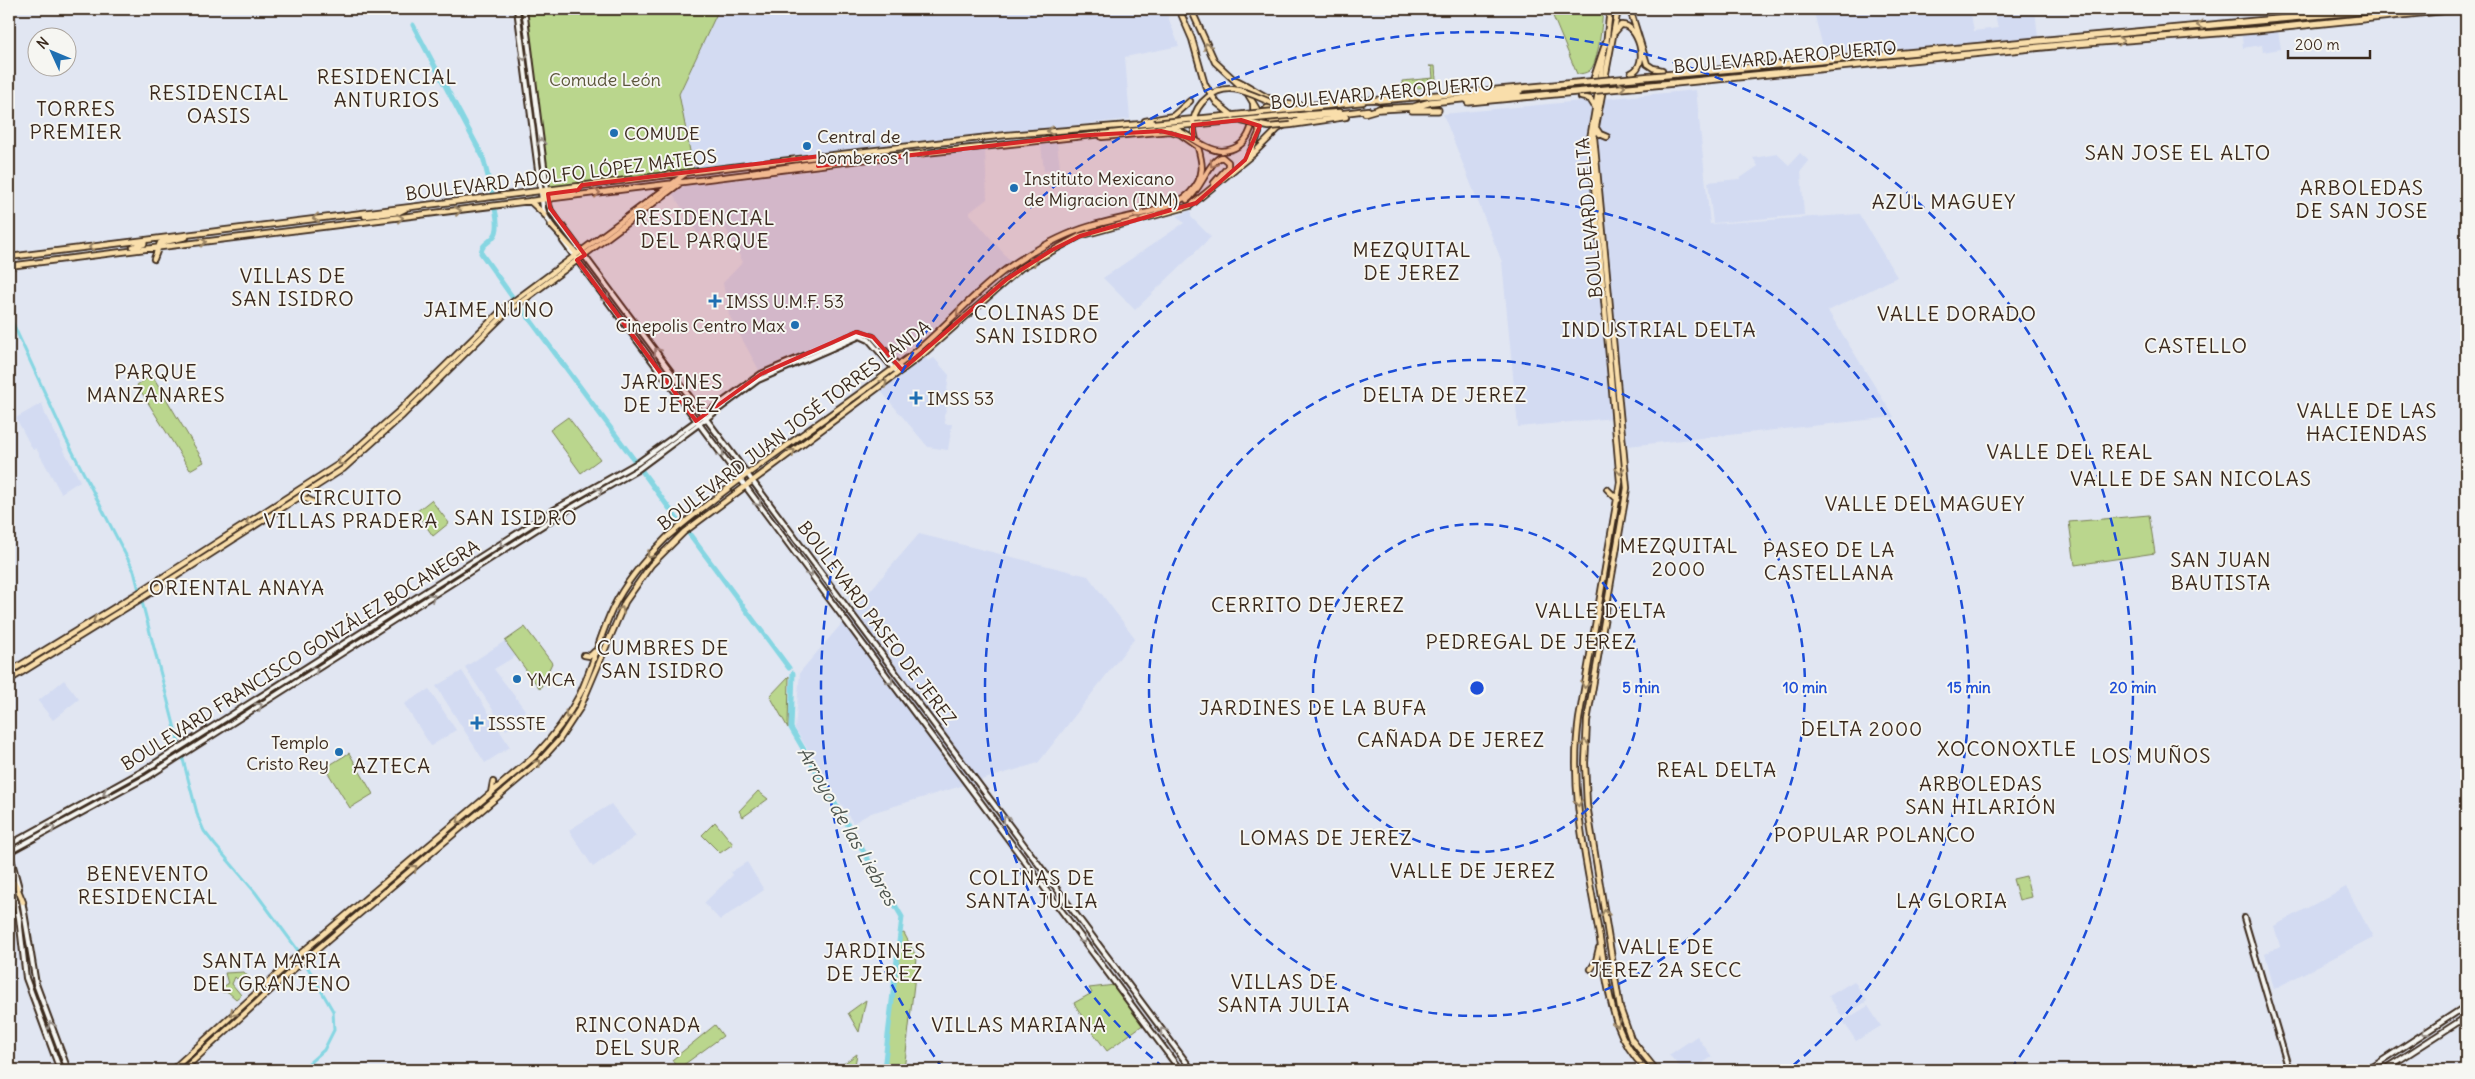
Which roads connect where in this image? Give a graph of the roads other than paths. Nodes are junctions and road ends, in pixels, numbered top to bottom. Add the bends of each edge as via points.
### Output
1 (518, 9) edge
2 (524, 9) edge
3 (1179, 9) edge
4 (1191, 9) edge
5 (1610, 9) edge
6 (1618, 9) edge
7 (1630, 9) edge
8 (2388, 9) edge
9 (2458, 9) edge
10 (2259, 19) junction
11 (2237, 21) junction
12 (2256, 30) junction
13 (2232, 32) junction
14 (1614, 33) junction
15 (1606, 43) joint
16 (1662, 70) dead end
17 (1631, 73) dead end
18 (1232, 78) junction
19 (1605, 80) junction
20 (1595, 85) junction
21 (1475, 97) junction
22 (1582, 97) dead end
23 (1412, 98) junction
24 (1252, 100) junction
25 (1379, 100) junction
26 (1190, 101) dead end
27 (1301, 106) junction
28 (1414, 107) junction
29 (1595, 107) junction
30 (1379, 109) junction
31 (1398, 109) junction
32 (1368, 110) junction
33 (1438, 110) dead end
34 (1173, 116) junction
35 (1304, 118) junction
36 (1596, 124) junction
37 (1116, 126) joint
38 (1170, 127) junction
39 (1070, 130) junction
40 (1161, 131) junction
41 (1115, 132) joint
42 (1073, 136) junction
43 (1607, 137) dead end
44 (1198, 147) junction
45 (821, 156) junction
46 (1245, 160) junction
47 (686, 173) junction
48 (746, 175) junction
49 (680, 183) junction
50 (671, 185) junction
51 (649, 187) junction
52 (548, 194) junction
53 (542, 195) junction
54 (655, 196) junction
55 (1202, 198) junction
56 (530, 201) junction
57 (1169, 206) junction
58 (406, 208) junction
59 (545, 215) junction
60 (365, 216) dead end
61 (557, 218) junction
62 (551, 224) junction
63 (562, 225) junction
64 (558, 230) junction
65 (189, 235) junction
66 (146, 240) junction
67 (158, 247) junction
68 (120, 252) junction
69 (583, 253) junction
70 (9, 257) edge
71 (576, 257) junction
72 (154, 259) dead end
73 (9, 266) edge
74 (790, 360) junction
75 (787, 366) junction
76 (896, 366) junction
77 (900, 371) junction
78 (705, 417) junction
79 (697, 423) junction
80 (715, 430) junction
81 (707, 436) junction
82 (749, 476) junction
83 (742, 480) junction
84 (752, 481) junction
85 (746, 486) junction
86 (1607, 489) dead end
87 (296, 499) junction
88 (1618, 500) junction
89 (315, 503) dead end
90 (781, 517) junction
91 (772, 521) junction
92 (1611, 541) junction
93 (1614, 567) junction
94 (597, 649) junction
95 (584, 655) dead end
96 (885, 658) junction
97 (878, 665) junction
98 (9, 672) edge
99 (9, 680) edge
100 (920, 703) junction
101 (925, 711) junction
102 (917, 716) junction
103 (923, 723) junction
104 (943, 735) junction
105 (950, 744) junction
106 (939, 745) junction
107 (946, 755) junction
108 (493, 782) dead end
109 (1576, 782) junction
110 (1586, 792) junction
111 (491, 795) junction
112 (10, 843) edge
113 (9, 852) edge
114 (9, 873) edge
115 (10, 880) edge
116 (23, 902) junction
117 (2244, 918) dead end
118 (1600, 942) junction
119 (1590, 969) dead end
120 (2466, 1006) edge
121 (2466, 1017) edge
122 (60, 1070) edge
123 (68, 1070) edge
124 (172, 1070) edge
125 (184, 1070) edge
126 (1180, 1070) edge
127 (1192, 1070) edge
128 (1646, 1070) edge
129 (1656, 1070) edge
130 (2289, 1070) edge
131 (2368, 1070) edge
132 (2384, 1070) edge

1 -> 53 main road, BOULEVARD PASEO DE JEREZ
52 -> 2 main road, BOULEVARD PASEO DE JEREZ
3 - 30 main road, bridge via 1192,39 1205,85 1233,116 1252,125 1268,127
18 -> 4 main road via 1215,62
5 - 15 main road
6 - 14 main road, BOULEVARD DELTA
7 - 16 main road via 1647,64
8 - 10 highway, BOULEVARD AEROPUERTO
9 - 12 highway, BOULEVARD AEROPUERTO
10 - 11 highway, BOULEVARD AEROPUERTO
10 - 12 highway via 2248,24 2249,28
11 - 13 highway via 2242,26
11 -> 23 highway, BOULEVARD AEROPUERTO, bridge
12 - 13 highway, BOULEVARD AEROPUERTO
28 -> 13 highway, BOULEVARD AEROPUERTO, bridge via 2073,44
14 - 17 main road via 1619,26 1626,24 1635,35 1642,61
14 - 19 main road, BOULEVARD DELTA
15 - 20 highway
18 - 24 main road
18 - 27 main road via 1274,101
19 - 20 highway
19 - 36 main road, BOULEVARD DELTA
20 - 21 highway
20 - 29 main road, BOULEVARD DELTA
21 - 23 highway
21 - 28 highway
22 - 29 main road via 1590,99
23 - 25 highway, BOULEVARD AEROPUERTO
24 - 38 main road, bridge via 1254,118 1250,133 1236,148 1212,149
24 - 46 main road via 1260,125 1255,145
25 - 27 main road, BOULEVARD AEROPUERTO
25 - 27 main road via 1358,99
26 - 34 main road
27 - 35 main road via 1267,108 1264,116 1270,121
27 - 37 main road, BOULEVARD AEROPUERTO, bridge
27 - 44 main road, BOULEVARD JUAN JOSÉ TORRES LANDA, bridge via 1278,106 1241,90 1226,89 1214,93 1202,102 1195,113 1193,122
28 - 31 highway, BOULEVARD AEROPUERTO
29 -> 88 main road, BOULEVARD DELTA via 1590,139 1616,421 1620,477
30 - 31 highway, BOULEVARD AEROPUERTO
30 - 32 main road, BOULEVARD AEROPUERTO
31 - 33 highway
32 - 35 main road
32 - 38 main road, BOULEVARD AEROPUERTO, bridge
34 - 39 main road
34 - 40 main road via 1180,119 1180,125
35 - 46 main road, BOULEVARD JUAN JOSÉ TORRES LANDA via 1286,123
36 - 43 main road via 1598,133
36 - 93 main road, BOULEVARD DELTA via 1595,142 1626,476 1626,498
37 - 39 main road, BOULEVARD ADOLFO LÓPEZ MATEOS
38 - 41 main road, BOULEVARD AEROPUERTO, bridge
39 -> 45 main road, BOULEVARD ADOLFO LÓPEZ MATEOS
40 - 42 main road via 1084,138
40 - 44 main road via 1180,134
41 - 42 main road, BOULEVARD ADOLFO LÓPEZ MATEOS
48 -> 42 main road, BOULEVARD ADOLFO LÓPEZ MATEOS
44 - 57 main road, BOULEVARD JUAN JOSÉ TORRES LANDA via 1202,163 1197,183 1185,198
45 - 47 main road, BOULEVARD ADOLFO LÓPEZ MATEOS
45 - 48 main road via 817,163 765,169
46 - 55 main road, BOULEVARD JUAN JOSÉ TORRES LANDA
47 - 50 main road
47 - 52 main road, BOULEVARD ADOLFO LÓPEZ MATEOS via 582,185 576,190
48 - 49 main road, BOULEVARD ADOLFO LÓPEZ MATEOS
49 - 50 main road, BOULEVARD ADOLFO LÓPEZ MATEOS
49 - 69 main road
50 - 51 main road, BOULEVARD ADOLFO LÓPEZ MATEOS
50 - 54 main road
52 -> 51 main road, BOULEVARD ADOLFO LÓPEZ MATEOS
51 - 54 main road
52 - 53 main road, BOULEVARD ADOLFO LÓPEZ MATEOS
52 - 53 main road, BOULEVARD ADOLFO LÓPEZ MATEOS
52 - 61 main road, BOULEVARD PASEO DE JEREZ via 550,208
53 - 56 main road, BOULEVARD ADOLFO LÓPEZ MATEOS
53 - 58 main road, BOULEVARD ADOLFO LÓPEZ MATEOS via 498,196
53 - 59 main road, BOULEVARD PASEO DE JEREZ
54 - 69 main road
55 -> 57 main road via 1228,167 1224,157 1214,161 1192,195
77 -> 55 main road, BOULEVARD JUAN JOSÉ TORRES LANDA via 1007,279 1052,250 1090,233 1186,208
56 - 59 main road
67 -> 56 main road, BOULEVARD ADOLFO LÓPEZ MATEOS
57 -> 76 main road, BOULEVARD JUAN JOSÉ TORRES LANDA via 1090,226 1034,251 1006,270
58 - 60 main road via 399,212
58 -> 65 main road, BOULEVARD ADOLFO LÓPEZ MATEOS
59 - 62 main road, BOULEVARD PASEO DE JEREZ
61 - 62 main road
61 - 63 main road, BOULEVARD PASEO DE JEREZ
62 - 64 main road
62 - 71 main road, BOULEVARD PASEO DE JEREZ
63 - 64 main road
63 - 69 main road, BOULEVARD PASEO DE JEREZ
64 - 71 main road
65 - 66 main road, BOULEVARD ADOLFO LÓPEZ MATEOS
65 - 67 main road via 160,243
66 - 68 main road via 144,244
66 -> 70 main road, BOULEVARD ADOLFO LÓPEZ MATEOS
67 - 68 main road, BOULEVARD ADOLFO LÓPEZ MATEOS
67 - 72 main road
68 - 73 main road, BOULEVARD ADOLFO LÓPEZ MATEOS
69 - 71 main road
78 -> 69 main road, BOULEVARD PASEO DE JEREZ
71 -> 79 main road, BOULEVARD PASEO DE JEREZ
71 - 87 main road via 504,315 351,463
71 -> 98 main road via 498,313 398,412 339,464
74 - 75 main road
74 - 76 main road, BOULEVARD FRANCISCO GONZÁLEZ BOCANEGRA via 860,332 873,337
74 - 78 main road, BOULEVARD FRANCISCO GONZÁLEZ BOCANEGRA via 756,377
75 - 76 main road, BOULEVARD FRANCISCO GONZÁLEZ BOCANEGRA via 860,336
75 - 78 main road, BOULEVARD FRANCISCO GONZÁLEZ BOCANEGRA via 758,380
76 - 77 main road, BOULEVARD FRANCISCO GONZÁLEZ BOCANEGRA
76 - 82 main road, BOULEVARD JUAN JOSÉ TORRES LANDA
84 -> 77 main road, BOULEVARD JUAN JOSÉ TORRES LANDA
78 - 79 main road, BOULEVARD FRANCISCO GONZÁLEZ BOCANEGRA
78 - 80 main road, BOULEVARD PASEO DE JEREZ
79 - 81 main road, BOULEVARD PASEO DE JEREZ
79 -> 112 main road, BOULEVARD FRANCISCO GONZÁLEZ BOCANEGRA via 183,747
113 -> 79 main road, BOULEVARD FRANCISCO GONZÁLEZ BOCANEGRA via 180,757 559,515 637,470
80 - 81 main road via 709,430
80 - 82 main road, BOULEVARD PASEO DE JEREZ
81 -> 83 main road, BOULEVARD PASEO DE JEREZ
82 - 83 main road, BOULEVARD JUAN JOSÉ TORRES LANDA
82 - 84 main road, BOULEVARD PASEO DE JEREZ
83 - 85 main road, BOULEVARD PASEO DE JEREZ
83 -> 94 main road, BOULEVARD JUAN JOSÉ TORRES LANDA via 684,523 647,558 617,601
84 - 85 main road, BOULEVARD JUAN JOSÉ TORRES LANDA
84 - 90 main road, BOULEVARD PASEO DE JEREZ
85 -> 91 main road, BOULEVARD PASEO DE JEREZ
125 -> 85 main road, BOULEVARD JUAN JOSÉ TORRES LANDA via 300,963 540,761 560,740 580,708 620,612 645,572 684,532
86 - 88 main road
87 - 89 main road via 304,498
87 - 99 main road
88 - 92 main road, BOULEVARD DELTA
90 - 91 main road via 777,522
90 - 96 main road, BOULEVARD PASEO DE JEREZ
91 -> 97 main road, BOULEVARD PASEO DE JEREZ
92 - 93 main road via 1610,561
92 -> 109 main road, BOULEVARD DELTA via 1580,715
110 -> 93 main road, BOULEVARD DELTA via 1587,721
94 - 95 main road via 592,655
94 -> 111 main road, BOULEVARD JUAN JOSÉ TORRES LANDA via 580,692 560,727 530,761
96 - 97 main road via 880,659
96 - 100 main road, BOULEVARD PASEO DE JEREZ
97 -> 102 main road, BOULEVARD PASEO DE JEREZ
100 - 101 main road, BOULEVARD PASEO DE JEREZ
100 - 102 main road
101 - 103 main road
101 - 104 main road, BOULEVARD PASEO DE JEREZ
102 - 103 main road, BOULEVARD PASEO DE JEREZ
103 - 106 main road, BOULEVARD PASEO DE JEREZ
104 - 105 main road, BOULEVARD PASEO DE JEREZ
104 - 106 main road
105 - 107 main road
127 -> 105 main road, BOULEVARD PASEO DE JEREZ
106 - 107 main road, BOULEVARD PASEO DE JEREZ
107 -> 126 main road, BOULEVARD PASEO DE JEREZ
108 - 111 main road
109 - 110 main road via 1582,784
109 -> 118 main road, BOULEVARD DELTA
129 -> 110 main road, BOULEVARD DELTA via 1631,1039 1620,1008
111 -> 124 main road, BOULEVARD JUAN JOSÉ TORRES LANDA via 296,957
113 - 116 main road
114 - 115 main road
115 - 116 main road via 16,885
115 - 122 main road via 28,985
123 -> 116 main road via 34,976
117 - 130 main road
118 - 119 main road via 1598,958
118 -> 128 main road, BOULEVARD DELTA via 1618,1026 1630,1050
120 -> 131 main road
121 - 132 main road

